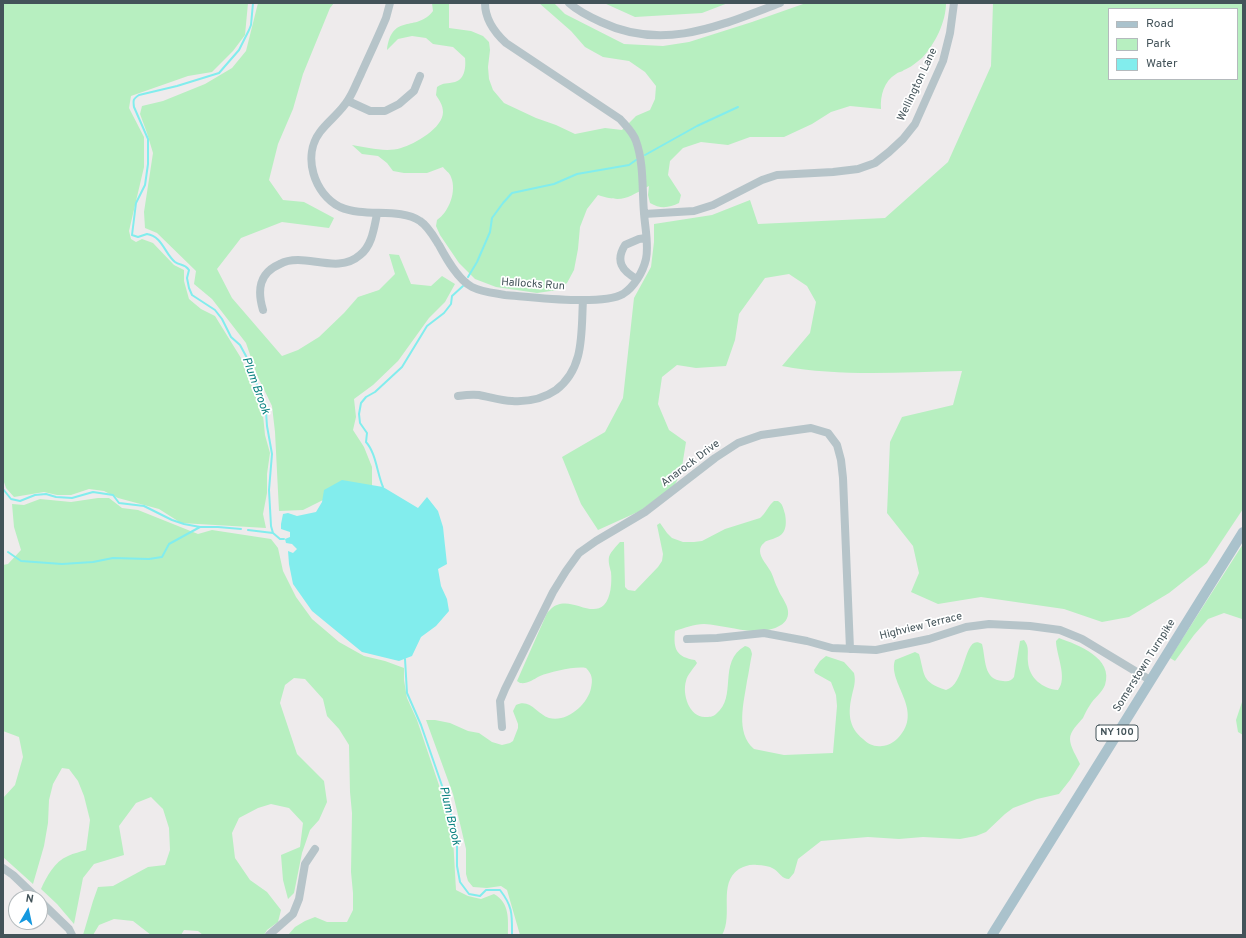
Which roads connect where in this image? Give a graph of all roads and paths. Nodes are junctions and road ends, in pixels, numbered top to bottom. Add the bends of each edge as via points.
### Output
1 (390, 3) edge
2 (485, 3) edge
3 (569, 3) edge
4 (780, 3) edge
5 (954, 3) edge
6 (420, 76) dead end
7 (348, 101) junction
8 (377, 214) junction
9 (644, 214) junction
10 (646, 238) junction
11 (637, 279) junction
12 (583, 300) junction
13 (263, 310) dead end
14 (458, 396) dead end
15 (1243, 532) edge
16 (686, 639) dead end
17 (850, 649) junction
18 (1150, 680) junction
19 (502, 727) dead end
20 (315, 849) dead end
21 (3, 868) edge
22 (29, 890) edge
23 (48, 909) edge
24 (72, 935) edge
25 (269, 935) edge
26 (992, 935) edge

1 - 7 street, Hallocks Run via 386,18
2 - 9 street, Hallocks Run via 492,27 506,43 620,119 630,129 640,155
3 - 4 street via 606,24 648,35 700,31
5 - 9 street, Wellington Lane via 943,61 915,124 903,139 875,163 858,169 833,172 776,174 713,205 694,211
6 - 7 street via 414,91 399,104 385,111 370,111
7 - 8 street, Hallocks Run via 317,137 312,152 313,174 322,191 332,202 354,212
8 - 12 street, Hallocks Run via 392,214 421,221 447,259 472,287 505,295
8 - 13 street via 372,236 363,253 355,259 343,264 297,260 273,267 261,283 260,297
9 - 10 street, Hallocks Run
10 - 11 street, Hallocks Run via 646,257
10 - 11 street via 625,245 620,256 621,266
11 - 12 street, Hallocks Run via 628,290 616,297 606,300
12 - 14 street via 578,355 572,373 559,388 550,394 527,401 506,401 473,395
15 - 18 main road, Somerstown Turnpike / NY 100
16 - 17 street, Highview Terrace via 764,633 832,648
17 - 18 street, Highview Terrace via 876,650 929,639 966,627 989,624 1030,626 1060,630 1082,639
17 - 19 street, Anarock Drive via 843,478 837,445 828,433 811,428 761,435 738,443 645,512 579,553 553,592 505,689 500,701
18 - 26 main road, Somerstown Turnpike / NY 100
20 - 25 street via 304,864 293,914
21 - 22 street
23 - 24 street

